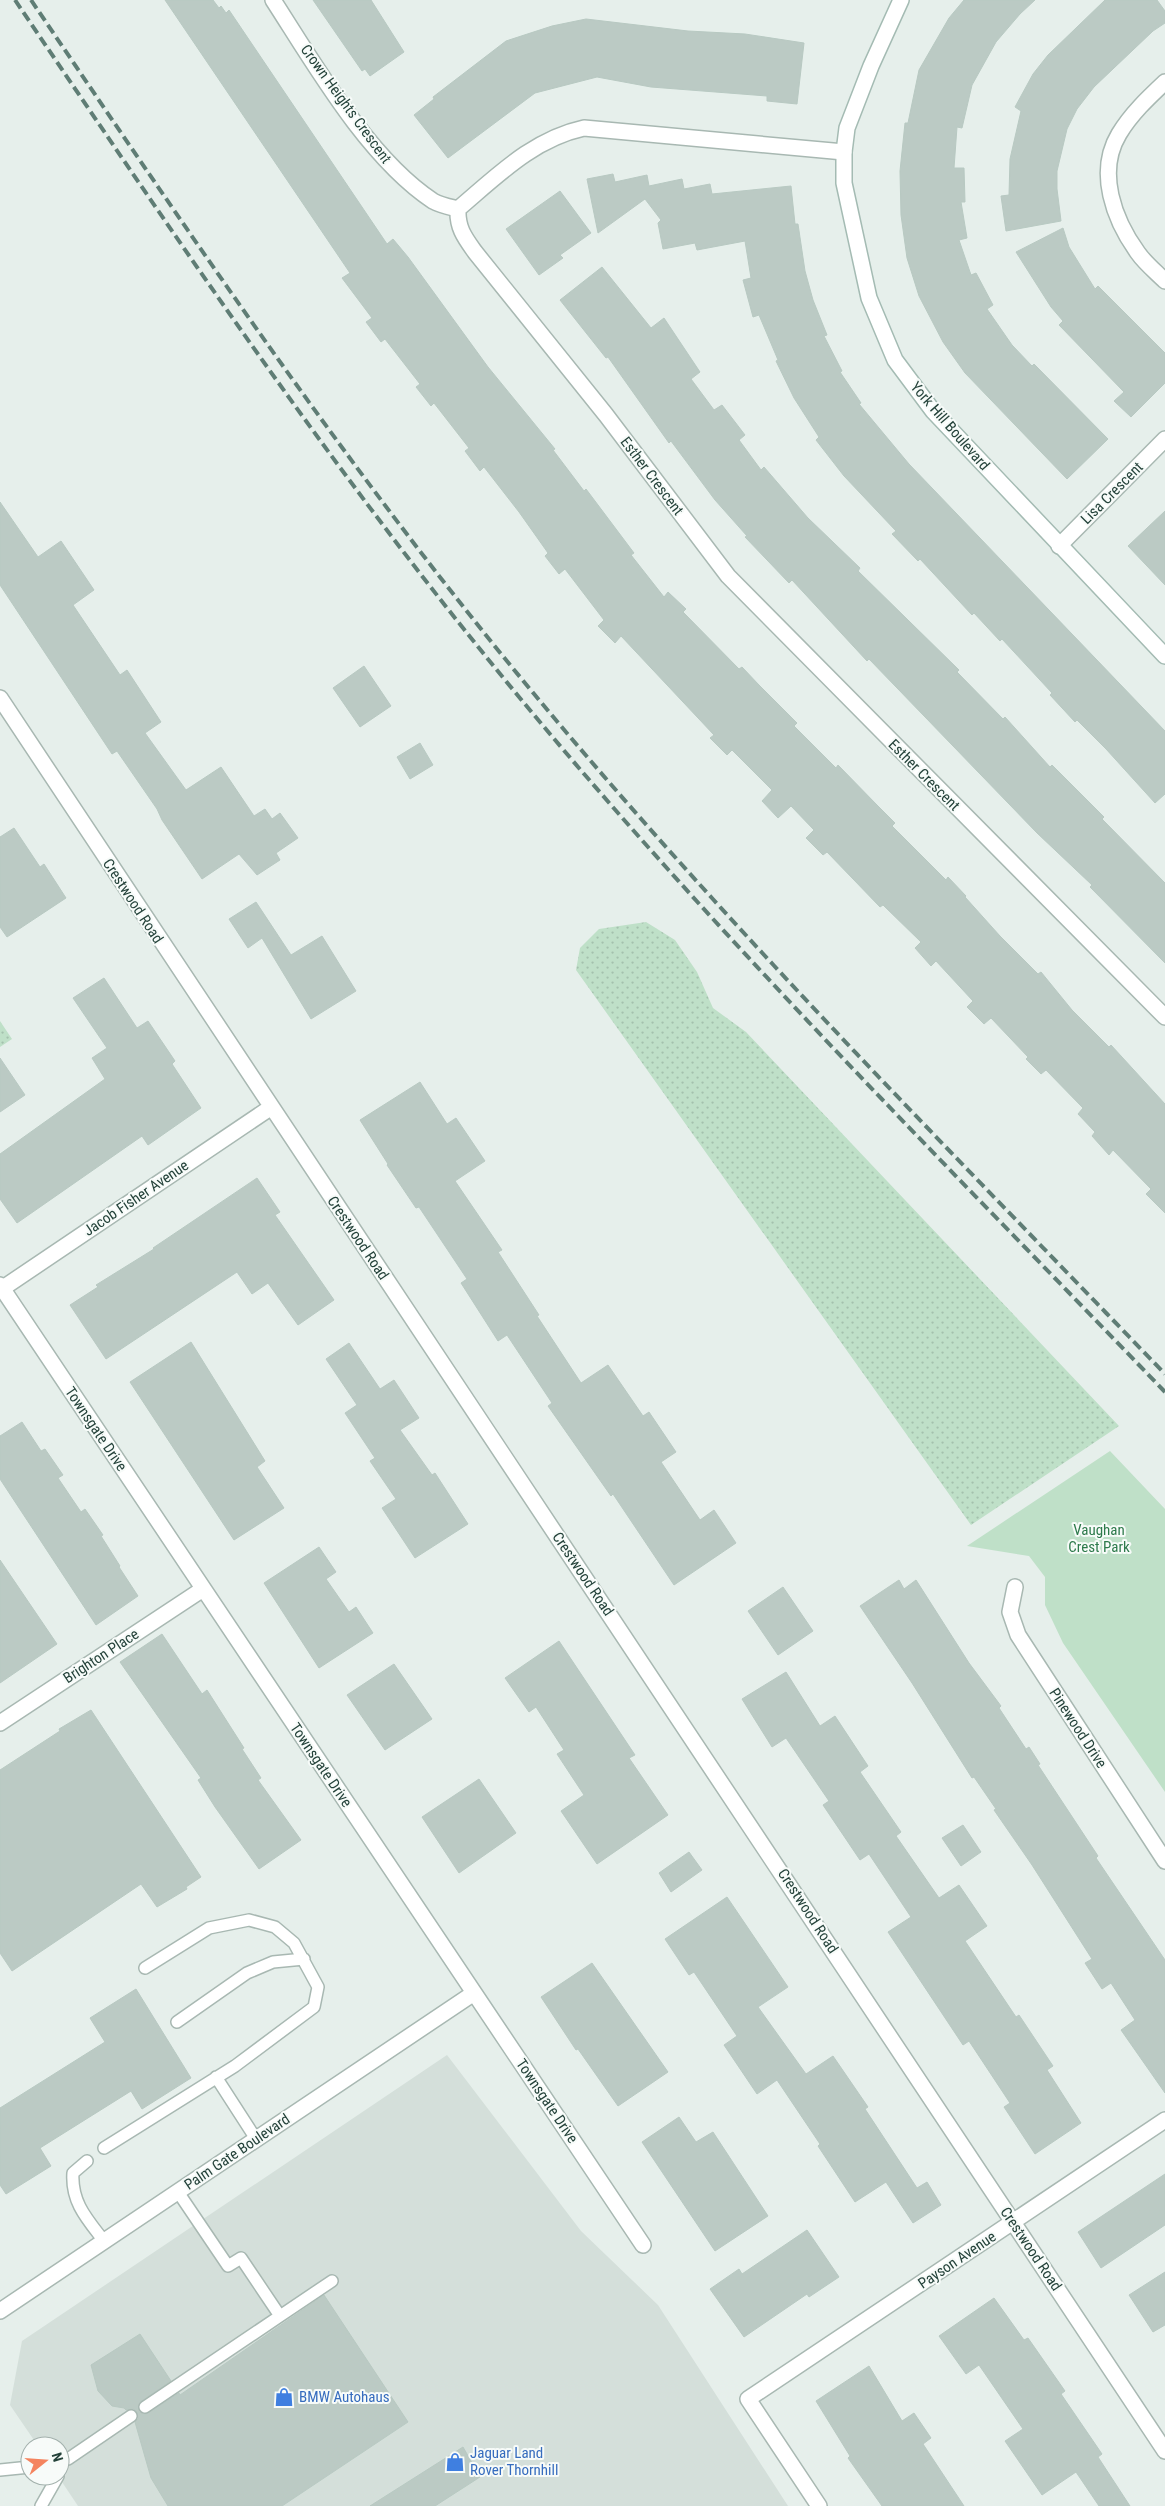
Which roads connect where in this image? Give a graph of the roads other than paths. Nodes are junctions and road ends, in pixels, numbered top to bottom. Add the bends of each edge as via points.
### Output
1 (273, 0) edge
2 (901, 0) edge
3 (1165, 82) edge
4 (844, 152) junction
5 (458, 209) junction
6 (1165, 281) edge
7 (1165, 439) edge
8 (1059, 546) junction
9 (1165, 656) edge
10 (0, 698) edge
11 (1165, 1017) edge
12 (270, 1108) junction
13 (1, 1288) edge
14 (1015, 1587) dead end
15 (202, 1589) junction
16 (0, 1722) edge
17 (1165, 1862) edge
18 (304, 1959) junction
19 (145, 1968) dead end
20 (474, 1992) junction
21 (177, 2022) dead end
22 (216, 2077) junction
23 (1165, 2120) edge
24 (256, 2139) junction
25 (104, 2148) dead end
26 (87, 2161) dead end
27 (178, 2192) junction
28 (1012, 2222) junction
29 (104, 2241) junction
30 (643, 2245) dead end
31 (332, 2281) dead end
32 (0, 2311) edge
33 (280, 2316) junction
34 (145, 2407) dead end
35 (131, 2416) dead end
36 (1165, 2451) edge
37 (70, 2456) edge
38 (20, 2468) edge
39 (0, 2470) edge
40 (52, 2486) edge
41 (41, 2506) edge
42 (820, 2506) edge

1 - 5 street, Crown Heights Crescent via 317,69 385,161 434,202
2 - 4 street, York Hill Boulevard via 847,128
3 - 6 street via 1136,110 1118,135 1110,156 1109,183 1114,210 1138,254
4 - 5 street via 584,128 543,142
4 - 8 street, York Hill Boulevard via 844,183 869,298 895,360 933,411
5 - 11 street, Esther Crescent via 461,231 475,252 606,415 728,576
7 - 8 street, Lisa Crescent
8 - 9 street, York Hill Boulevard
10 - 12 street, Crestwood Road
12 - 13 street, Jacob Fisher Avenue
12 - 28 street, Crestwood Road via 746,1818
13 - 15 street, Townsgate Drive
14 - 17 street, Pinewood Drive via 1010,1612 1018,1635
15 - 16 street, Brighton Place
15 - 20 street, Townsgate Drive
18 - 19 lane via 294,1943 275,1927 249,1920 209,1928
18 - 21 lane via 273,1962 247,1973
18 - 22 lane via 318,1987 314,2007
20 - 24 street, Palm Gate Boulevard
20 - 30 street, Townsgate Drive
22 - 24 lane
22 - 25 lane
23 - 28 street, Payson Avenue
24 - 27 street, Palm Gate Boulevard
26 - 29 lane via 73,2173 72,2189 83,2214
27 - 29 street, Palm Gate Boulevard
27 - 33 lane via 228,2266 241,2258
28 - 36 street, Crestwood Road
28 - 42 street, Payson Avenue via 748,2399
29 - 32 street, Palm Gate Boulevard
31 - 33 lane
33 - 34 lane
35 - 37 lane
38 - 39 lane
40 - 41 lane

